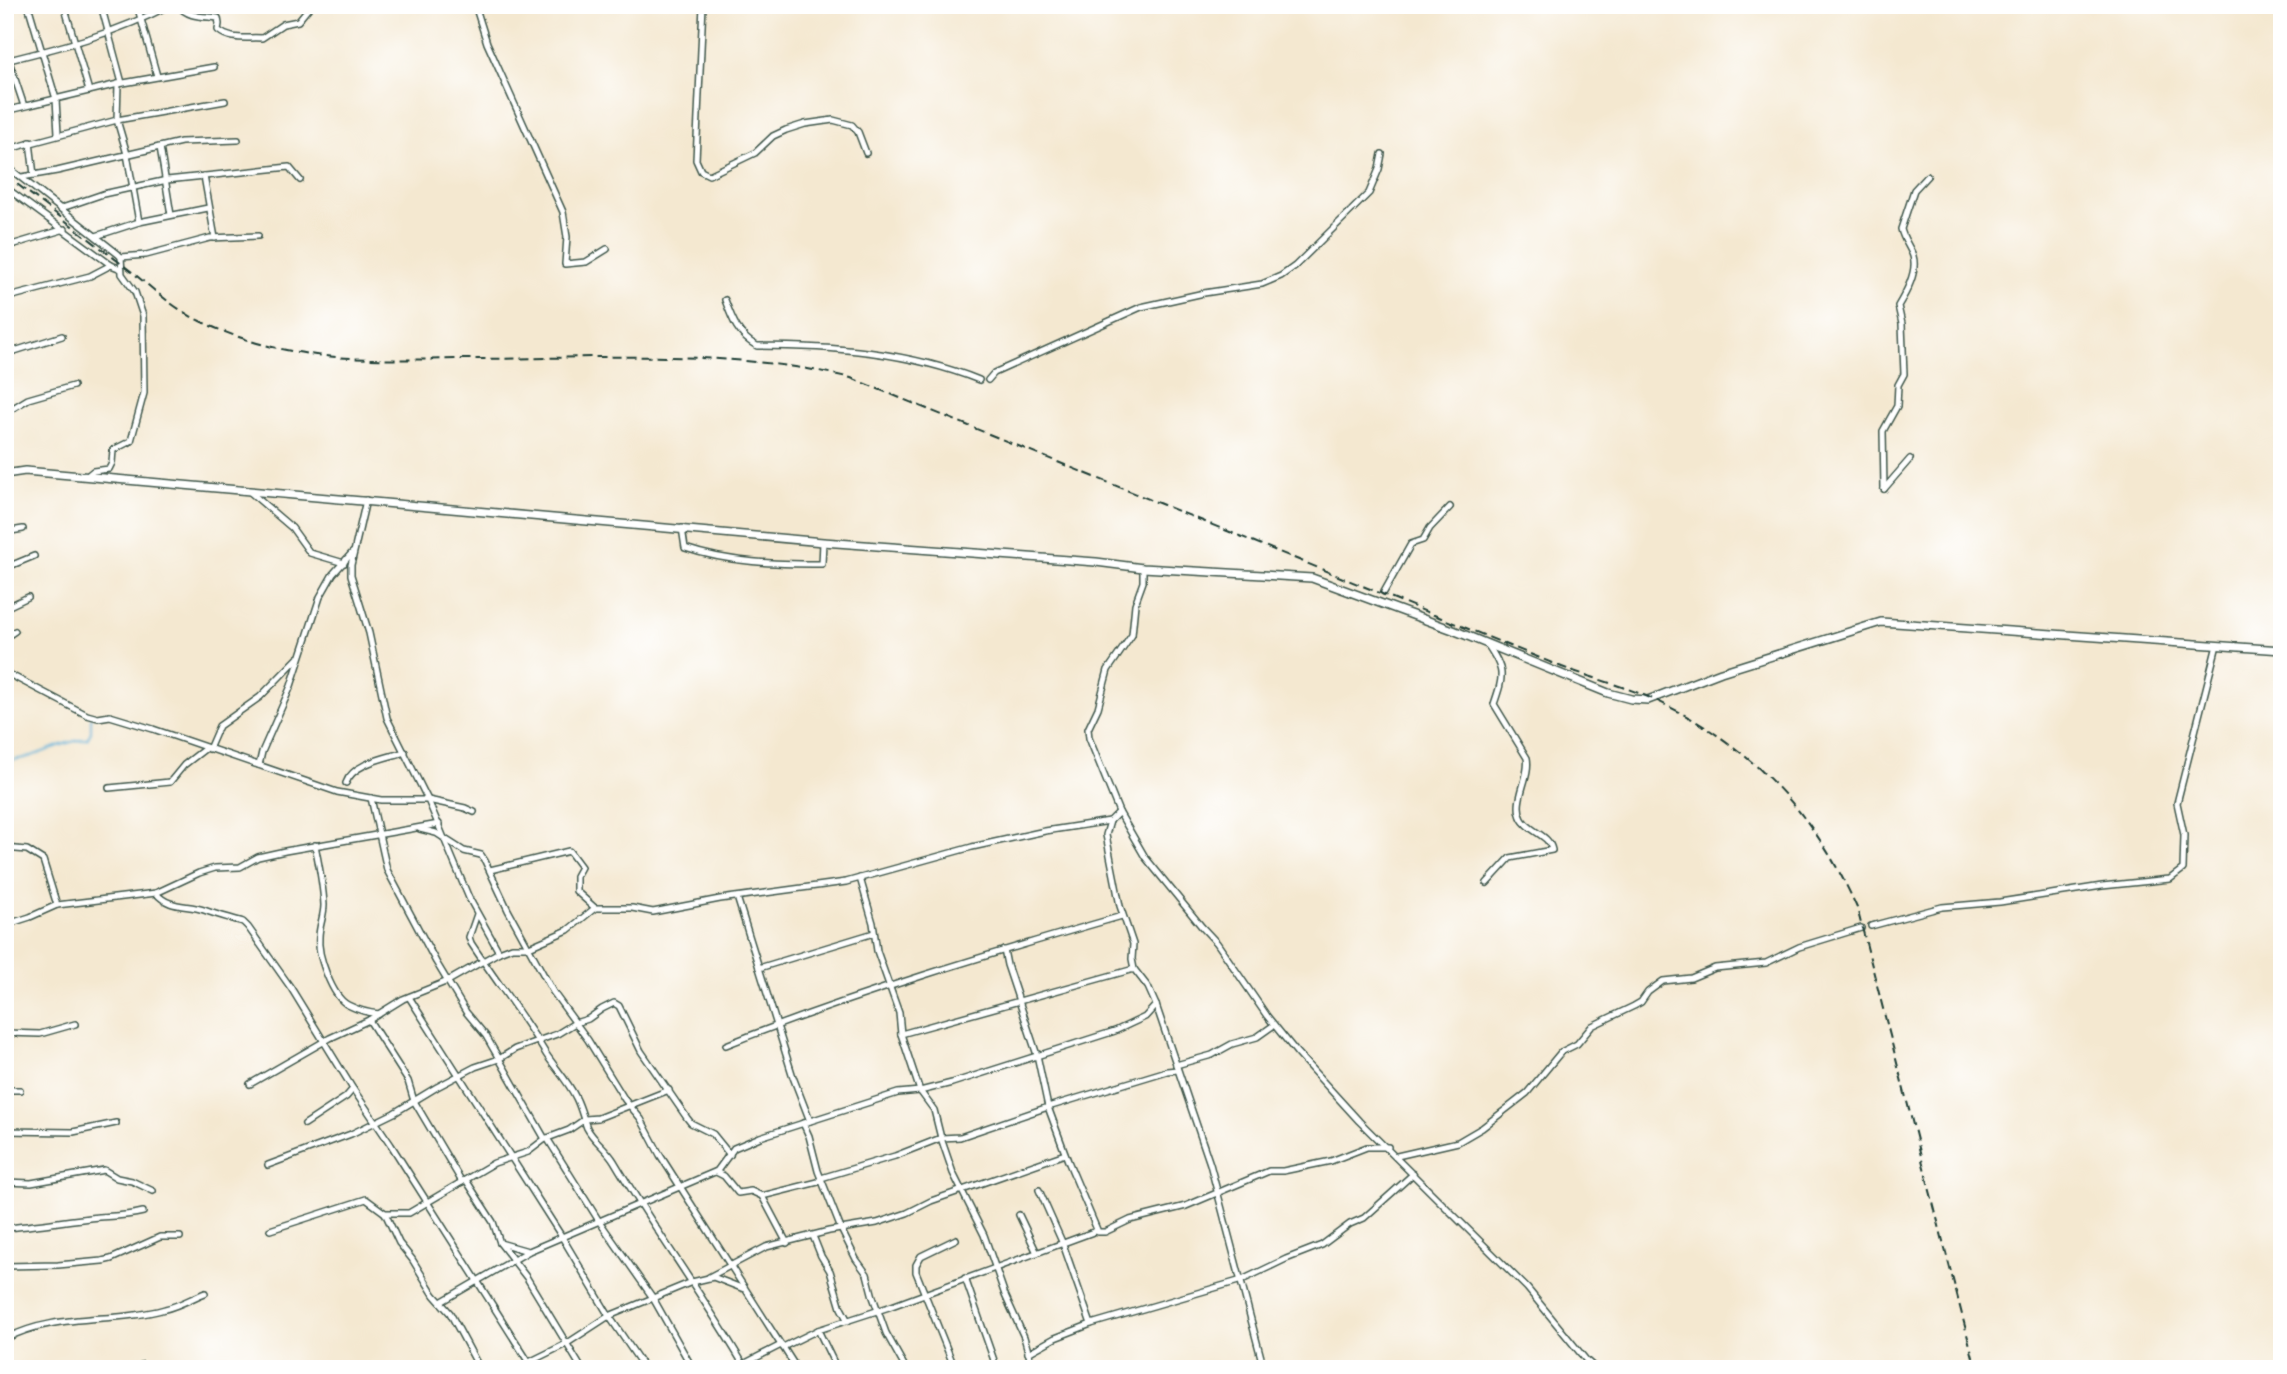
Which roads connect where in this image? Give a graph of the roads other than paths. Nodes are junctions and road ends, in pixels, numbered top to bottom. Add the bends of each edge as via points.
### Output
1 (28, 5) edge
2 (64, 5) edge
3 (101, 5) edge
4 (137, 5) edge
5 (170, 5) edge
6 (178, 5) edge
7 (311, 5) edge
8 (475, 5) edge
9 (703, 5) edge
10 (141, 20) junction
11 (110, 32) junction
12 (75, 43) junction
13 (5, 49) edge
14 (42, 51) junction
15 (7, 61) edge
16 (214, 67) dead end
17 (157, 76) junction
18 (120, 83) junction
19 (89, 91) junction
20 (56, 99) junction
21 (225, 101) dead end
22 (24, 106) junction
23 (5, 111) edge
24 (117, 120) junction
25 (58, 134) junction
26 (238, 140) dead end
27 (30, 142) junction
28 (160, 147) junction
29 (5, 149) edge
30 (866, 153) dead end
31 (127, 154) junction
32 (1381, 154) dead end
33 (5, 165) edge
34 (34, 175) junction
35 (204, 176) junction
36 (1927, 176) dead end
37 (22, 177) junction
38 (166, 180) junction
39 (300, 180) dead end
40 (5, 187) edge
41 (133, 187) junction
42 (13, 193) junction
43 (5, 198) edge
44 (62, 208) junction
45 (208, 208) junction
46 (172, 215) junction
47 (139, 222) junction
48 (65, 229) junction
49 (96, 236) junction
50 (258, 236) dead end
51 (215, 238) junction
52 (5, 247) edge
53 (607, 249) dead end
54 (121, 257) junction
55 (111, 265) junction
56 (121, 269) junction
57 (5, 298) edge
58 (725, 300) dead end
59 (62, 336) dead end
60 (5, 354) edge
61 (979, 380) dead end
62 (988, 380) dead end
63 (73, 387) dead end
64 (5, 413) edge
65 (1910, 459) dead end
66 (5, 474) edge
67 (87, 477) junction
68 (247, 490) junction
69 (366, 500) junction
70 (1450, 507) dead end
71 (682, 528) junction
72 (23, 529) dead end
73 (5, 532) edge
74 (822, 541) junction
75 (354, 550) junction
76 (34, 556) dead end
77 (344, 563) junction
78 (5, 568) edge
79 (1143, 568) junction
80 (1384, 592) dead end
81 (28, 597) dead end
82 (5, 608) edge
83 (15, 631) dead end
84 (5, 638) edge
85 (1487, 644) junction
86 (2217, 645) junction
87 (2282, 650) edge
88 (300, 657) junction
89 (5, 673) edge
90 (207, 749) junction
91 (405, 752) junction
92 (259, 765) junction
93 (346, 783) dead end
94 (109, 788) dead end
95 (371, 798) junction
96 (429, 800) junction
97 (474, 812) dead end
98 (1119, 812) junction
99 (1110, 821) junction
100 (439, 824) junction
101 (419, 829) junction
102 (379, 835) junction
103 (445, 839) junction
104 (315, 845) junction
105 (5, 848) edge
106 (490, 870) junction
107 (860, 878) junction
108 (1487, 883) dead end
109 (156, 893) junction
110 (737, 897) junction
111 (57, 905) junction
112 (594, 908) junction
113 (477, 914) junction
114 (1122, 916) junction
115 (5, 925) edge
116 (1871, 926) dead end
117 (1861, 928) dead end
118 (874, 933) junction
119 (529, 947) junction
120 (1004, 950) junction
121 (499, 952) junction
122 (483, 961) junction
123 (759, 968) junction
124 (1135, 969) junction
125 (448, 981) junction
126 (890, 987) junction
127 (409, 997) junction
128 (1020, 1001) junction
129 (1156, 1005) junction
130 (380, 1014) junction
131 (369, 1020) junction
132 (575, 1023) junction
133 (75, 1024) dead end
134 (777, 1025) junction
135 (1274, 1025) junction
136 (5, 1034) edge
137 (901, 1034) junction
138 (540, 1041) junction
139 (324, 1042) junction
140 (726, 1045) dead end
141 (1037, 1055) junction
142 (499, 1059) junction
143 (1177, 1068) junction
144 (460, 1076) junction
145 (250, 1084) dead end
146 (353, 1089) junction
147 (5, 1090) edge
148 (20, 1090) dead end
149 (669, 1090) junction
150 (919, 1091) junction
151 (414, 1101) junction
152 (629, 1105) junction
153 (1048, 1107) junction
154 (585, 1119) junction
155 (375, 1121) junction
156 (807, 1122) junction
157 (116, 1123) dead end
158 (305, 1124) dead end
159 (5, 1131) edge
160 (941, 1138) junction
161 (546, 1139) junction
162 (1388, 1147) junction
163 (1065, 1154) junction
164 (730, 1155) junction
165 (1397, 1156) junction
166 (512, 1159) junction
167 (268, 1165) dead end
168 (716, 1172) junction
169 (1413, 1174) junction
170 (821, 1178) junction
171 (464, 1181) junction
172 (5, 1182) edge
173 (680, 1187) junction
174 (963, 1190) junction
175 (1039, 1190) dead end
176 (153, 1191) dead end
177 (1219, 1192) junction
178 (762, 1196) junction
179 (426, 1201) junction
180 (639, 1204) junction
181 (143, 1212) dead end
182 (385, 1213) junction
183 (1018, 1215) dead end
184 (598, 1221) junction
185 (5, 1228) edge
186 (841, 1229) junction
187 (270, 1230) dead end
188 (1096, 1231) junction
189 (813, 1236) junction
190 (180, 1237) dead end
191 (562, 1237) junction
192 (957, 1239) dead end
193 (500, 1243) junction
194 (787, 1244) junction
195 (1063, 1244) junction
196 (529, 1251) junction
197 (1037, 1253) junction
198 (512, 1259) junction
199 (731, 1265) junction
200 (5, 1266) edge
201 (995, 1268) junction
202 (709, 1277) junction
203 (965, 1278) junction
204 (477, 1280) junction
205 (1242, 1280) junction
206 (692, 1282) junction
207 (747, 1290) junction
208 (205, 1293) dead end
209 (923, 1294) junction
210 (653, 1298) junction
211 (441, 1302) junction
212 (878, 1310) junction
213 (609, 1316) junction
214 (848, 1321) junction
215 (1091, 1324) junction
216 (818, 1330) junction
217 (5, 1339) edge
218 (566, 1344) junction
219 (782, 1346) junction
220 (1028, 1353) junction
221 (529, 1361) junction
222 (142, 1365) dead end
223 (745, 1367) edge
224 (135, 1369) edge
225 (480, 1369) edge
226 (515, 1369) edge
227 (533, 1369) edge
228 (582, 1369) edge
229 (645, 1369) edge
230 (692, 1369) edge
231 (734, 1369) edge
232 (797, 1369) edge
233 (837, 1369) edge
234 (906, 1369) edge
235 (955, 1369) edge
236 (997, 1369) edge
237 (1033, 1369) edge
238 (1264, 1369) edge
239 (1596, 1369) edge

1 - 14 street
2 - 12 street
3 - 11 street
4 - 10 street
5 - 10 street
6 - 7 street via 189,15 218,18 223,35 240,39 262,38 283,24 298,21
8 - 53 street via 487,43 563,212 565,264 586,262
9 - 30 street via 696,160 701,171 709,175 719,172 786,130 833,120 852,125
10 - 11 street
10 - 17 street
11 - 12 street
11 - 18 street
12 - 14 street
12 - 19 street
13 - 15 street
14 - 15 street
14 - 20 street
15 - 22 street
16 - 17 street
17 - 18 street
18 - 19 street
18 - 24 street
19 - 20 street
20 - 22 street
20 - 25 street
21 - 24 street
22 - 23 street
24 - 25 street
24 - 31 street
25 - 27 street
26 - 28 street via 204,139
27 - 29 street
27 - 34 street
28 - 31 street
28 - 38 street
31 - 34 street
31 - 41 street
32 - 62 street via 1369,193 1281,276 1262,284 1141,307 994,373
33 - 37 street
34 - 37 street
35 - 38 street
35 - 39 street via 289,167
35 - 45 street
36 - 65 street via 1913,190 1901,229 1914,268 1898,306 1904,374 1898,385 1897,406 1883,431 1884,489
37 - 44 street
38 - 41 street
38 - 46 street
40 - 42 street
41 - 44 street
41 - 47 street
42 - 43 street
42 - 48 street
44 - 49 street
45 - 46 street
45 - 51 street
46 - 47 street
47 - 49 street
48 - 52 street
48 - 55 street
49 - 54 street
50 - 51 street
51 - 54 street
54 - 56 street
55 - 56 street
55 - 57 street via 90,276
56 - 67 street via 142,310 143,402 129,443 113,450 109,469 93,471
58 - 61 street via 736,327 758,346 856,350 952,369
59 - 60 street
63 - 64 street via 28,399
66 - 67 street via 25,471
67 - 68 street
68 - 69 street
68 - 77 street via 292,528 310,553
69 - 71 street
69 - 75 street
70 - 80 street via 1423,540 1411,544
71 - 74 street
71 - 74 street via 685,548 773,563 822,564
72 - 73 street
74 - 79 street
75 - 77 street
75 - 91 street via 353,584 387,718
76 - 78 street
77 - 88 street via 320,597
79 - 85 street via 1312,578
79 - 98 street via 1132,635 1108,670 1088,729
81 - 82 street
83 - 84 street
85 - 86 street via 1608,693 1648,700 1881,622
85 - 108 street via 1502,667 1494,704 1527,758 1529,768 1519,808 1522,819 1552,850 1510,858
86 - 87 street
86 - 116 street via 2177,803 2185,835 2183,869 2170,879 1942,907
88 - 90 street via 260,697 219,726
88 - 92 street
89 - 90 street via 87,715 110,716
90 - 92 street
90 - 94 street via 170,782
91 - 93 street via 359,768
91 - 96 street
92 - 95 street
95 - 96 street
95 - 102 street
96 - 97 street
96 - 100 street
98 - 99 street
98 - 135 street via 1145,857 1217,943
99 - 107 street via 984,844
99 - 114 street via 1106,835
100 - 101 street
100 - 103 street
101 - 102 street
101 - 103 street
102 - 104 street
102 - 125 street via 387,870
103 - 106 street via 481,855
103 - 113 street
104 - 109 street via 258,857 240,867 215,868
104 - 130 street via 323,889 318,935 324,969 347,1005
105 - 111 street via 27,850 43,860
106 - 112 street via 569,851 581,867 576,891
106 - 119 street
107 - 110 street
107 - 118 street
109 - 111 street
109 - 139 street via 175,906 243,922 269,954
110 - 112 street via 653,912
110 - 123 street
111 - 115 street
112 - 119 street via 568,929
113 - 121 street
113 - 122 street via 469,937
114 - 120 street
114 - 124 street via 1133,944
117 - 165 street via 1798,947 1766,964 1716,968 1691,978 1663,981 1641,1002 1592,1026 1577,1044 1561,1052 1527,1093 1482,1128 1458,1142
118 - 123 street
118 - 126 street
119 - 121 street
119 - 132 street
120 - 126 street
120 - 128 street
121 - 122 street
122 - 125 street
122 - 138 street
123 - 134 street
124 - 128 street
124 - 129 street
125 - 127 street
125 - 142 street
126 - 134 street
126 - 137 street
127 - 130 street
127 - 144 street
128 - 137 street
128 - 141 street
129 - 141 street via 1133,1024
129 - 143 street
130 - 131 street
131 - 139 street
131 - 151 street via 408,1082
132 - 138 street
132 - 149 street via 617,1004 641,1051
132 - 152 street
133 - 136 street via 40,1034
134 - 140 street
134 - 156 street
135 - 143 street via 1257,1037
135 - 162 street
137 - 150 street
138 - 142 street
138 - 154 street
139 - 145 street
139 - 146 street
141 - 150 street
141 - 153 street
142 - 144 street
142 - 161 street
143 - 153 street
143 - 177 street
144 - 151 street
144 - 166 street
146 - 155 street
146 - 158 street
147 - 148 street
149 - 152 street
149 - 164 street via 691,1124 713,1133
150 - 156 street via 898,1093
150 - 160 street via 934,1110
151 - 155 street
151 - 171 street
152 - 154 street
152 - 173 street
153 - 160 street via 960,1137
153 - 163 street
154 - 161 street
154 - 180 street
155 - 167 street
155 - 179 street
156 - 164 street via 734,1148
156 - 170 street
157 - 159 street via 73,1132
160 - 170 street
160 - 174 street
161 - 166 street
161 - 184 street
162 - 165 street
162 - 177 street via 1367,1147 1331,1161 1269,1171
163 - 174 street
163 - 188 street
164 - 168 street
165 - 169 street
166 - 171 street via 494,1163
166 - 191 street
168 - 173 street
168 - 178 street via 738,1193 751,1191
169 - 205 street via 1364,1218 1322,1245
169 - 239 street via 1527,1287
170 - 178 street
170 - 186 street
171 - 179 street
171 - 193 street via 493,1222
172 - 176 street via 31,1184 104,1170
173 - 180 street
173 - 199 street
174 - 186 street via 877,1223
174 - 201 street
175 - 195 street
177 - 188 street via 1105,1232
177 - 205 street
178 - 194 street
179 - 182 street via 409,1213
179 - 204 street
180 - 184 street
180 - 206 street
181 - 185 street
182 - 187 street via 366,1199
182 - 211 street via 399,1243
183 - 197 street
184 - 191 street
184 - 210 street
186 - 189 street
186 - 212 street via 867,1274
188 - 195 street
189 - 194 street
189 - 214 street
190 - 200 street via 160,1237 102,1261
191 - 196 street
191 - 213 street
192 - 209 street via 918,1259 916,1272
193 - 196 street
193 - 198 street
194 - 199 street via 766,1247
195 - 197 street
195 - 215 street
196 - 198 street
197 - 201 street
198 - 204 street
198 - 218 street
199 - 202 street
199 - 207 street
201 - 203 street
201 - 220 street
202 - 206 street
202 - 207 street
203 - 209 street
203 - 236 street
204 - 211 street
204 - 221 street
205 - 215 street
205 - 238 street
206 - 210 street
206 - 223 street
207 - 219 street
208 - 217 street via 166,1309 46,1323
209 - 212 street
209 - 235 street
210 - 213 street
210 - 230 street
211 - 225 street
212 - 214 street
212 - 234 street
213 - 218 street
213 - 229 street
214 - 216 street
215 - 220 street
216 - 219 street
216 - 233 street
218 - 221 street
218 - 228 street
219 - 223 street
219 - 232 street
220 - 237 street
221 - 226 street
221 - 227 street
222 - 224 street
223 - 231 street

